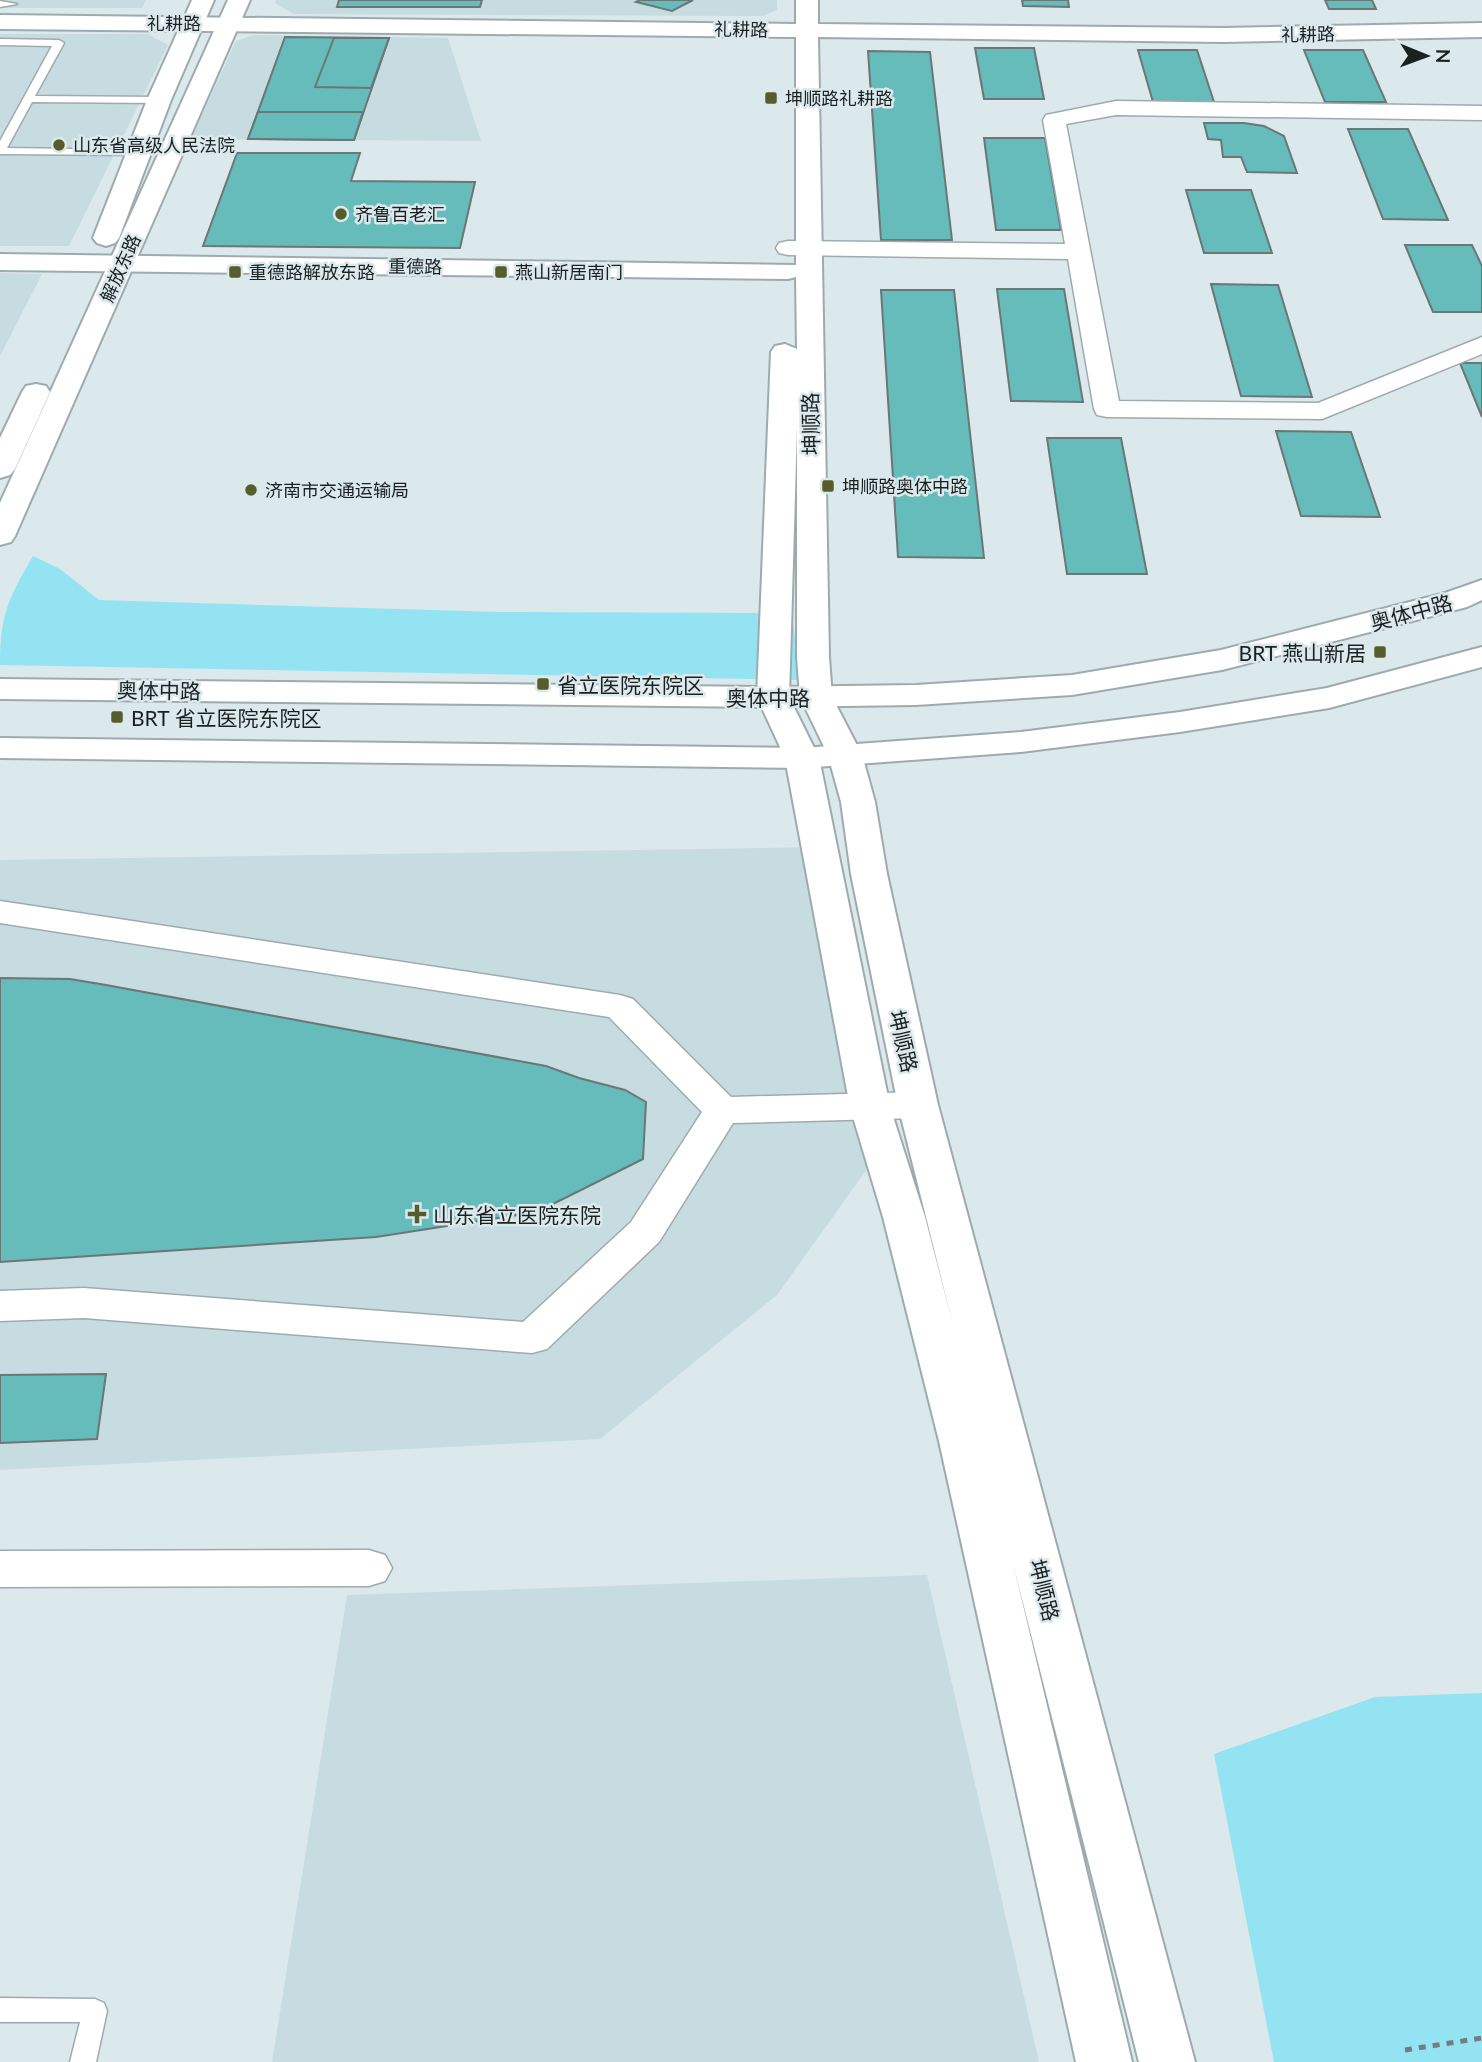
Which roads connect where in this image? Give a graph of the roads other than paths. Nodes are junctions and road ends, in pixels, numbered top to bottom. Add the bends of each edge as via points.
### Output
1 (203, 0) edge
2 (239, 0) edge
3 (787, 0) edge
4 (807, 0) edge
5 (0, 4) edge
6 (6, 13) edge
7 (191, 23) junction
8 (228, 23) junction
9 (797, 30) junction
10 (1482, 30) edge
11 (0, 42) edge
12 (28, 99) junction
13 (159, 100) junction
14 (1482, 113) edge
15 (0, 151) edge
16 (139, 153) junction
17 (1079, 252) junction
18 (794, 256) junction
19 (0, 262) edge
20 (110, 262) junction
21 (1482, 345) edge
22 (0, 469) edge
23 (0, 536) edge
24 (1482, 589) edge
25 (1482, 656) edge
26 (0, 689) edge
27 (816, 696) junction
28 (773, 697) junction
29 (0, 748) edge
30 (823, 756) junction
31 (0, 912) edge
32 (918, 1105) junction
33 (870, 1107) junction
34 (722, 1110) junction
35 (0, 1307) edge
36 (369, 1568) dead end
37 (0, 1569) edge
38 (0, 2010) edge
39 (83, 2062) edge
40 (1104, 2062) edge
41 (1167, 2062) edge

1 - 7 street, 解放东路
2 - 8 street, 解放东路
3 - 9 street, 坤顺路
4 - 9 street, 坤顺路
5 - 6 lane
6 - 7 street, 礼耕路
7 - 8 street, 礼耕路
7 - 13 street, 解放东路
8 - 9 street, 礼耕路
8 - 20 street, 解放东路
9 - 10 street, 礼耕路 via 1238,34
9 - 18 street, 坤顺路
11 - 12 lane via 59,43
12 - 13 lane
12 - 15 lane
13 - 16 street, 解放东路
14 - 17 street via 1116,108 1054,120
15 - 16 lane
16 - 20 street, 解放东路
17 - 18 street
17 - 21 street via 1107,409 1322,411
18 - 20 street, 重德路
18 - 27 street, 坤顺路
18 - 28 street, 坤顺路
19 - 20 street, 重德路
20 - 22 street, 解放东路
20 - 23 street, 解放东路
24 - 27 street, 奥体中路 via 1456,600 1222,660 1072,685
25 - 30 street via 1329,698 1180,722 1021,742
26 - 28 street, 奥体中路
27 - 28 street, 奥体中路
27 - 30 street, 坤顺路
28 - 30 street, 坤顺路
29 - 30 street
30 - 32 street, 坤顺路 via 858,802
30 - 33 street, 坤顺路
31 - 34 street via 620,1007
32 - 33 street
32 - 41 street, 坤顺路
33 - 34 street
33 - 40 street, 坤顺路 via 905,1217 962,1441
34 - 35 street via 645,1232 531,1338 84,1303
36 - 37 street
38 - 39 lane via 95,2011

